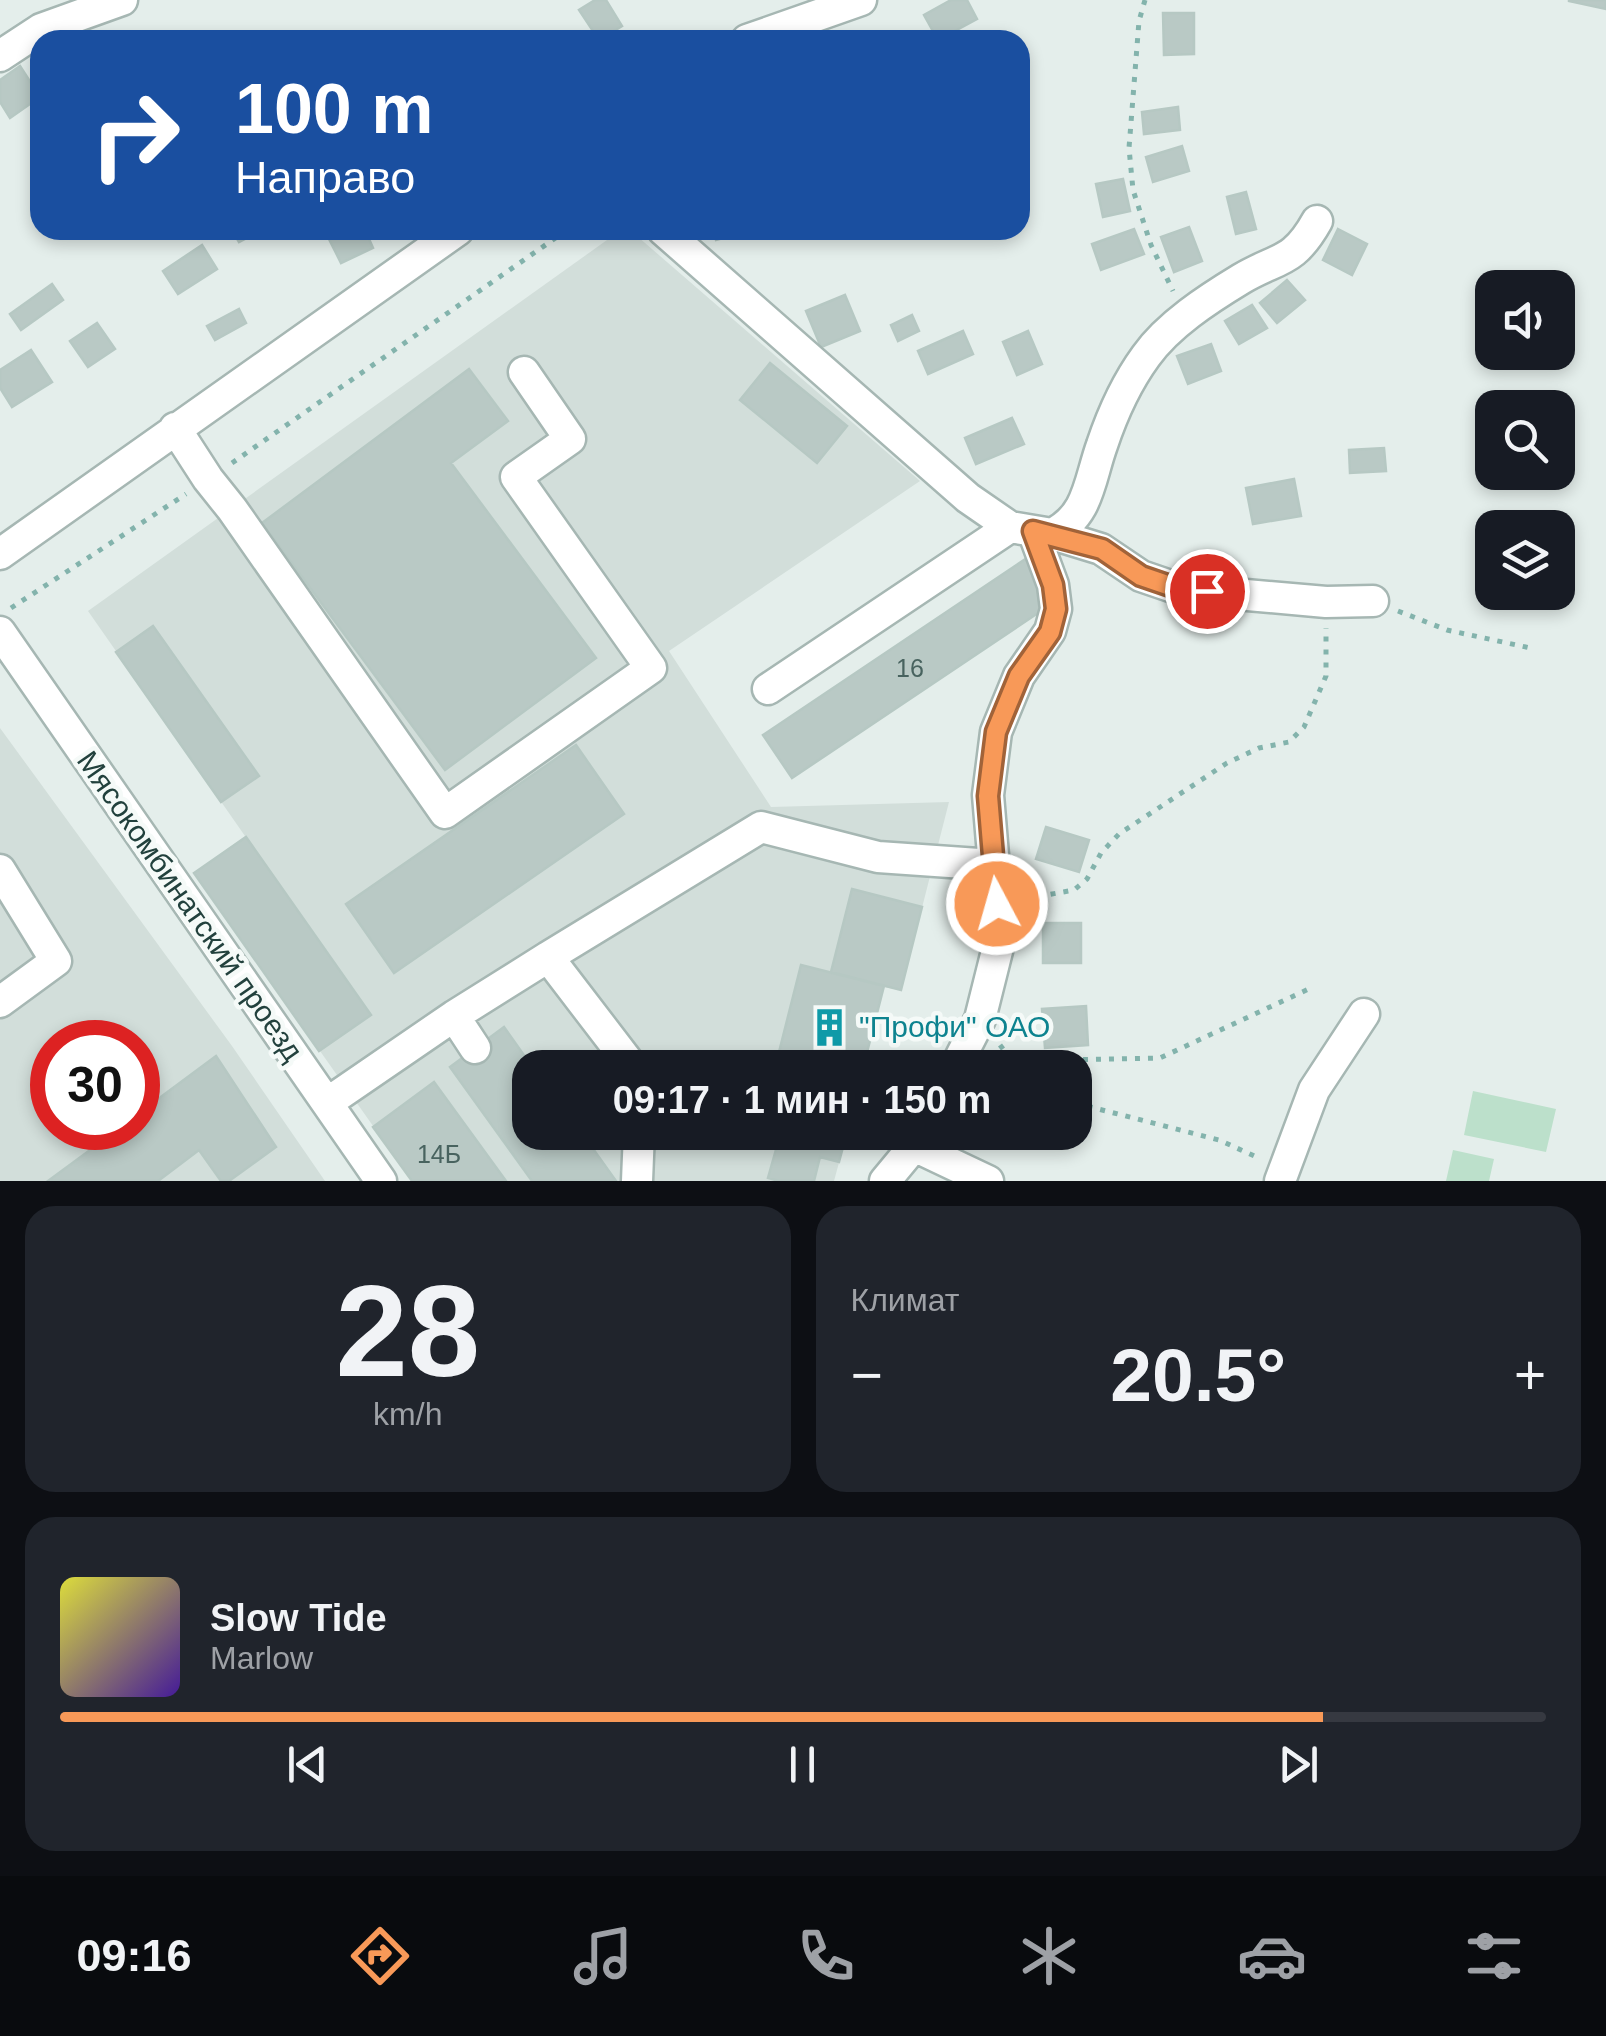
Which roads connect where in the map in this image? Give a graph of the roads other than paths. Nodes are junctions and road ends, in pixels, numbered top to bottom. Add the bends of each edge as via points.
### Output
1 (122, 0) edge
2 (861, 0) edge
3 (38, 14) edge
4 (776, 30) edge
5 (0, 56) edge
6 (1317, 221) dead end
7 (444, 240) edge
8 (674, 240) edge
9 (524, 372) dead end
10 (176, 428) junction
11 (1032, 531) junction
12 (0, 554) edge
13 (1373, 601) road end
14 (0, 632) edge
15 (768, 689) dead end
16 (993, 865) junction
17 (0, 870) edge
18 (548, 956) junction
19 (0, 1002) edge
20 (1364, 1014) dead end
21 (454, 1016) junction
22 (476, 1048) dead end
23 (619, 1050) edge
24 (965, 1050) edge
25 (326, 1103) junction
26 (638, 1150) edge
27 (909, 1150) edge
28 (936, 1150) edge
29 (1282, 1175) edge
30 (381, 1181) edge
31 (637, 1181) edge
32 (885, 1181) edge
33 (988, 1181) edge

1 - 3 street
2 - 4 street
3 - 5 street
6 - 11 street via 1291,255 1185,317 1147,354 1116,409 1085,501 1069,526
7 - 10 street
8 - 11 street via 968,498
9 - 10 street via 570,438 516,476 651,668 445,813
10 - 12 street
11 - 13 street via 1102,549 1141,576 1179,589
11 - 15 street
11 - 16 street via 1056,609 996,732 988,796
14 - 25 street, Мясокомбинатский проезд
16 - 18 street via 878,857 761,828
16 - 24 street via 1000,939 980,1019
17 - 19 street via 56,961
18 - 21 street
18 - 23 street
20 - 29 street via 1314,1090
21 - 22 street
21 - 25 street
25 - 30 street, Мясокомбинатский проезд
26 - 31 street
27 - 32 street
28 - 33 street

